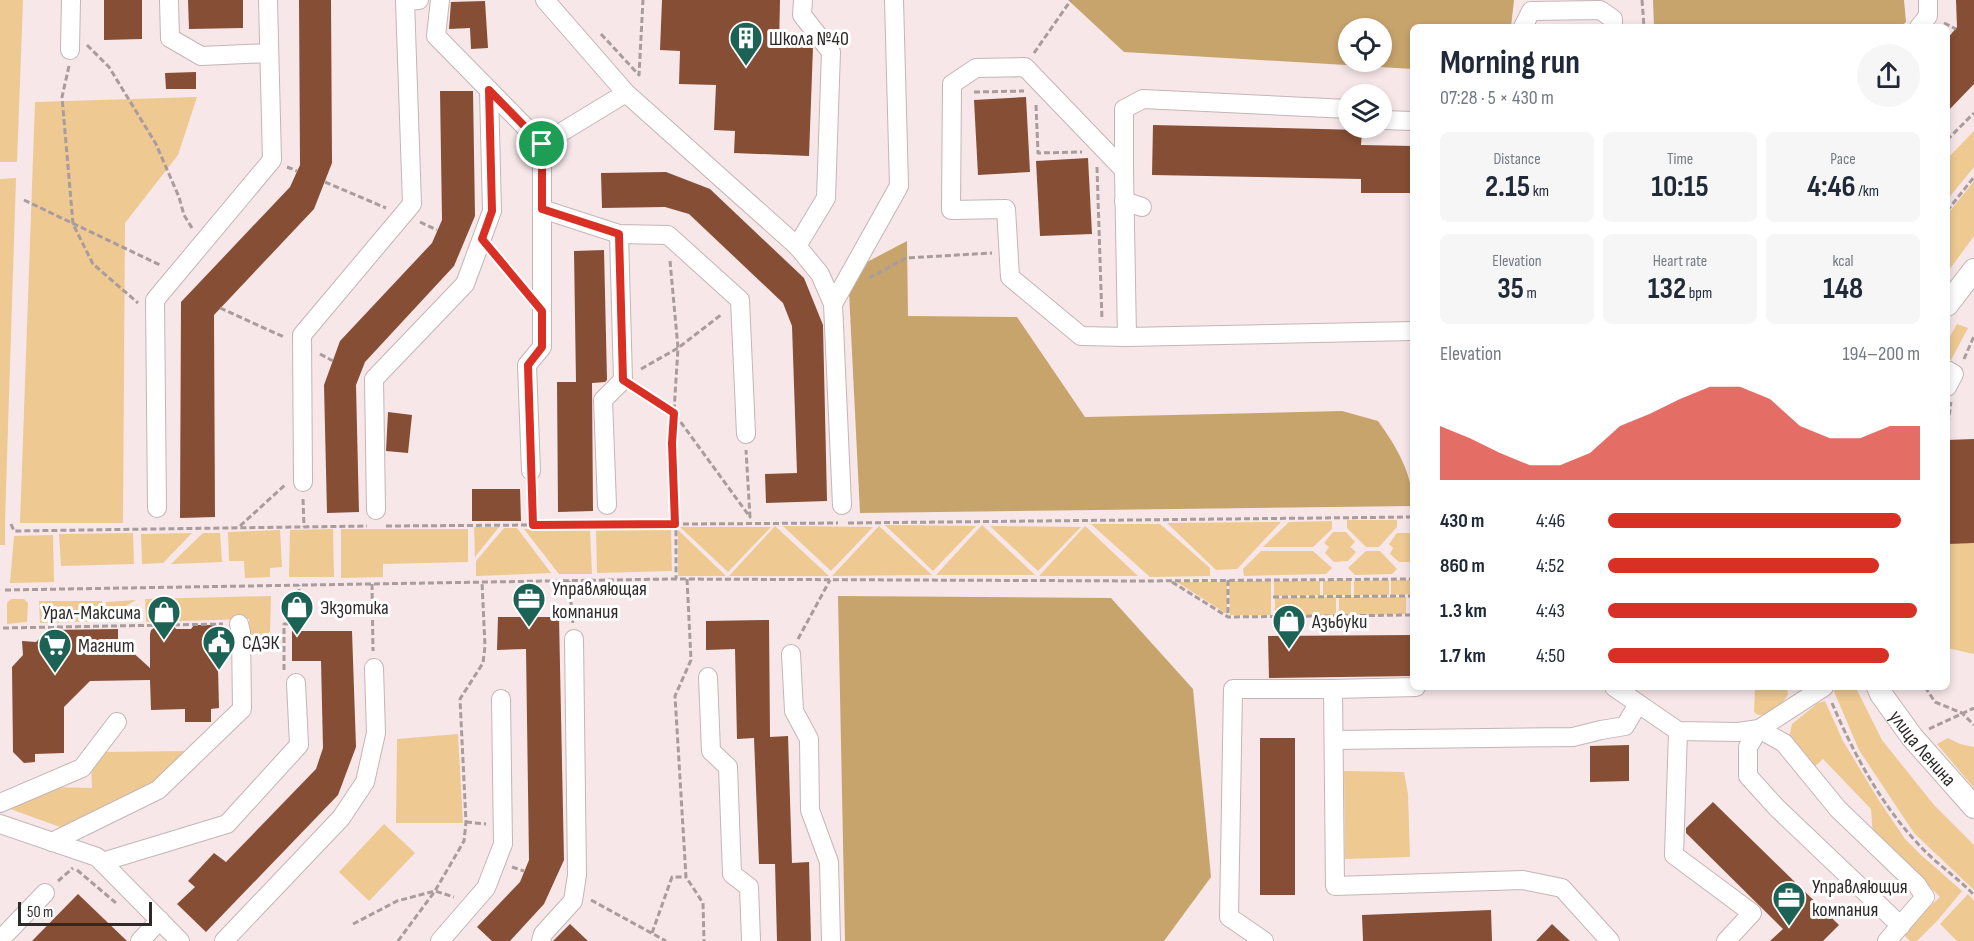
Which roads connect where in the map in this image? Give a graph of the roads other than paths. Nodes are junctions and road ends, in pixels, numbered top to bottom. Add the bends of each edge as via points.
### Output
1 (71, 0) edge
2 (169, 0) edge
3 (268, 0) edge
4 (418, 0) edge
5 (440, 0) edge
6 (544, 0) edge
7 (803, 0) edge
8 (894, 0) edge
9 (1928, 0) edge
10 (1524, 24) edge
11 (1613, 24) edge
12 (1921, 24) edge
13 (71, 42) road end
14 (269, 53) junction
15 (489, 90) junction
16 (626, 93) junction
17 (1338, 109) edge
18 (1392, 120) edge
19 (1410, 121) edge
20 (542, 144) junction
21 (1124, 170) junction
22 (1124, 201) junction
23 (1142, 207) dead end
24 (542, 209) junction
25 (619, 234) junction
26 (797, 246) junction
27 (1974, 270) edge
28 (1950, 301) edge
29 (833, 304) junction
30 (1410, 331) edge
31 (1127, 337) junction
32 (746, 434) road end
33 (531, 471) road end
34 (303, 476) road end
35 (607, 505) dead end
36 (842, 505) dead end
37 (157, 508) dead end
38 (379, 521) road end
39 (239, 624) road end
40 (574, 639) road end
41 (791, 654) road end
42 (374, 668) road end
43 (708, 677) dead end
44 (296, 683) road end
45 (1410, 687) edge
46 (1334, 689) junction
47 (1618, 690) edge
48 (1879, 690) edge
49 (1827, 694) edge
50 (501, 699) dead end
51 (1638, 704) junction
52 (117, 722) dead end
53 (1759, 729) junction
54 (1678, 731) junction
55 (1334, 740) junction
56 (0, 803) edge
57 (1974, 807) edge
58 (0, 824) edge
59 (52, 842) junction
60 (102, 862) junction
61 (45, 893) road end
62 (160, 920) junction
63 (1900, 926) junction
64 (0, 940) edge
65 (140, 941) edge
66 (180, 941) edge
67 (224, 941) edge
68 (440, 941) edge
69 (541, 941) edge
70 (751, 941) edge
71 (831, 941) edge
72 (1264, 941) edge
73 (1610, 941) edge
74 (1726, 941) edge
75 (1887, 941) edge

1 - 13 street
2 - 14 street via 170,38 201,56
3 - 14 street
4 - 34 street via 405,1 412,204 302,335
5 - 15 street via 436,36
6 - 16 street
7 - 26 street via 802,15 831,52 826,198
8 - 29 street via 899,186
9 - 12 street via 1928,16
10 - 11 street via 1532,11 1600,10 1613,19
14 - 37 street via 272,160 155,300
15 - 20 street
15 - 38 street via 492,211 465,284 374,380
16 - 20 street
16 - 26 street
17 - 21 street via 1143,99 1124,109
18 - 19 street
20 - 24 street
21 - 22 street
21 - 31 street via 1025,68 976,68 952,84 951,210 1006,209 1010,277 1081,336
22 - 23 street
22 - 31 street
24 - 25 street
24 - 33 street via 542,347 528,365
25 - 32 street via 668,235 740,300
25 - 35 street via 623,380 603,400
26 - 29 street via 820,274
27 - 28 main road
29 - 36 street
30 - 31 street
39 - 59 street via 242,709 158,790
40 - 69 street via 577,875 573,901
41 - 71 street via 794,711 809,739 810,810 829,862
42 - 67 street via 376,733 365,782 341,818
43 - 70 street via 711,751 728,767 732,874 748,887
44 - 60 street via 299,745 227,824
45 - 46 street
46 - 55 street
46 - 72 street via 1233,689 1229,917
47 - 51 street
48 - 57 main road, улица Ленина via 1912,737
49 - 53 street
50 - 68 street via 503,844 486,888
51 - 54 street
51 - 55 street via 1624,726 1573,737
52 - 56 street via 82,768
53 - 54 street
53 - 63 street via 1748,747 1748,776
53 - 63 street via 1784,743 1838,809 1917,885 1925,897
54 - 74 street via 1674,855 1752,913
55 - 73 street via 1335,886 1523,880 1562,888
58 - 59 street
59 - 60 street
60 - 62 street
61 - 64 street
62 - 65 street
62 - 66 street
63 - 75 street

